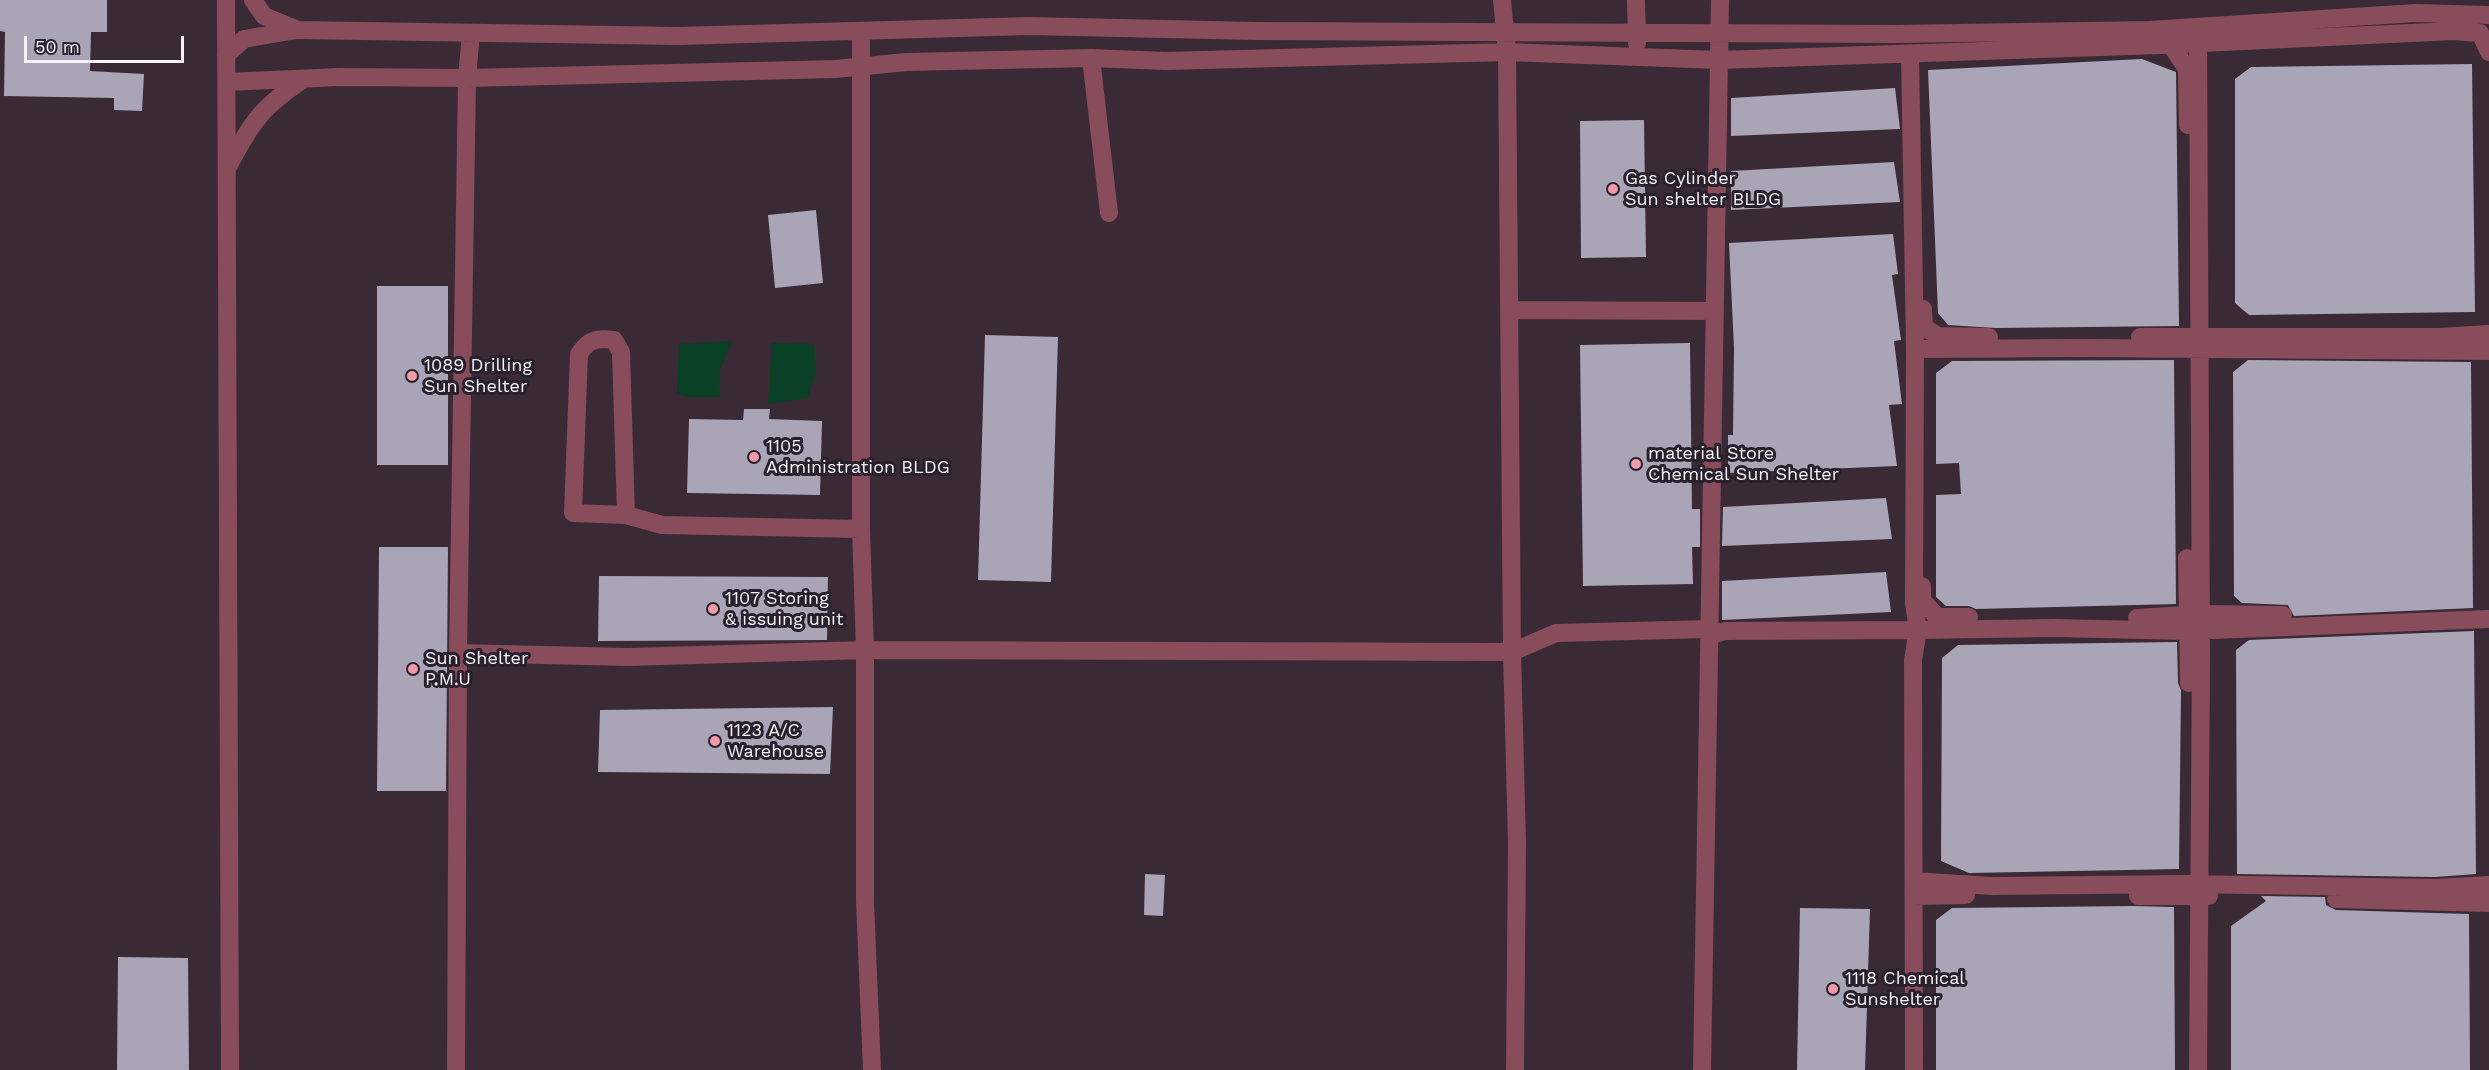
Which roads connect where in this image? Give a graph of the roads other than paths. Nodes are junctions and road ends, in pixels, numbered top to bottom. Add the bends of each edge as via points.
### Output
1 (226, 0) edge
2 (253, 0) edge
3 (1502, 0) edge
4 (1636, 0) edge
5 (1720, 0) edge
6 (2489, 15) edge
7 (298, 30) junction
8 (1505, 30) junction
9 (861, 32) junction
10 (1637, 32) junction
11 (471, 33) junction
12 (1721, 34) junction
13 (2198, 35) junction
14 (2171, 45) junction
15 (1507, 52) junction
16 (2489, 52) edge
17 (1916, 54) junction
18 (226, 55) junction
19 (1637, 57) junction
20 (1091, 58) junction
21 (1719, 60) junction
22 (862, 68) junction
23 (305, 78) junction
24 (467, 78) junction
25 (226, 82) junction
26 (227, 169) junction
27 (1109, 213) dead end
28 (1509, 310) junction
29 (1715, 311) junction
30 (1924, 327) junction
31 (2489, 334) edge
32 (2194, 343) junction
33 (1919, 349) junction
34 (2489, 351) edge
35 (626, 515) junction
36 (861, 530) junction
37 (2489, 606) edge
38 (2489, 618) edge
39 (1921, 620) junction
40 (2194, 622) junction
41 (1709, 628) junction
42 (865, 650) junction
43 (1512, 652) junction
44 (458, 653) junction
45 (2489, 885) edge
46 (1918, 889) junction
47 (2193, 890) junction
48 (2489, 903) edge
49 (230, 1070) edge
50 (456, 1070) edge
51 (872, 1070) edge
52 (1515, 1070) edge
53 (1702, 1070) edge
54 (1914, 1070) edge
55 (1922, 1070) edge
56 (2189, 1070) edge
57 (2198, 1070) edge

1 - 18 street
2 - 7 street via 264,16
3 - 8 street
4 - 10 street
5 - 12 street
6 - 13 street via 2416,13
7 - 11 street
7 - 18 street via 244,39
8 - 9 street via 1256,31 1029,26
8 - 10 street
8 - 15 street
9 - 11 street via 678,36
9 - 22 street
10 - 12 street
10 - 19 street
11 - 24 street
12 - 13 street
12 - 21 street
13 - 14 street
13 - 16 street via 2452,31 2480,33
13 - 32 street
14 - 17 street
14 - 32 street via 2187,69
15 - 19 street
15 - 20 street via 1165,61
15 - 28 street
17 - 21 street
17 - 30 street
17 - 33 street
18 - 25 street
19 - 21 street
20 - 22 street via 906,62
20 - 27 street
21 - 29 street
22 - 24 street
22 - 36 street
23 - 24 street
23 - 25 street
23 - 26 street via 279,95 250,124
24 - 44 street
25 - 26 street
26 - 49 street
28 - 29 street
28 - 43 street
29 - 41 street
30 - 32 street via 1938,336
30 - 33 street
31 - 32 street
32 - 33 street
32 - 34 street
32 - 40 street
33 - 39 street
35 - 35 street via 621,352 614,340 598,338 586,343 579,354 573,513
35 - 36 street via 662,525
36 - 42 street
37 - 40 street
38 - 40 street
39 - 40 street via 2055,628
39 - 40 street via 2159,618
39 - 41 street via 1738,621
39 - 46 street via 1913,660
40 - 47 street
41 - 43 street via 1556,633
41 - 53 street
42 - 43 street
42 - 44 street via 628,657
42 - 51 street via 865,901
43 - 52 street via 1517,844
44 - 50 street
45 - 47 street
46 - 47 street via 1991,886
46 - 54 street
46 - 55 street
47 - 48 street
47 - 56 street
47 - 57 street

